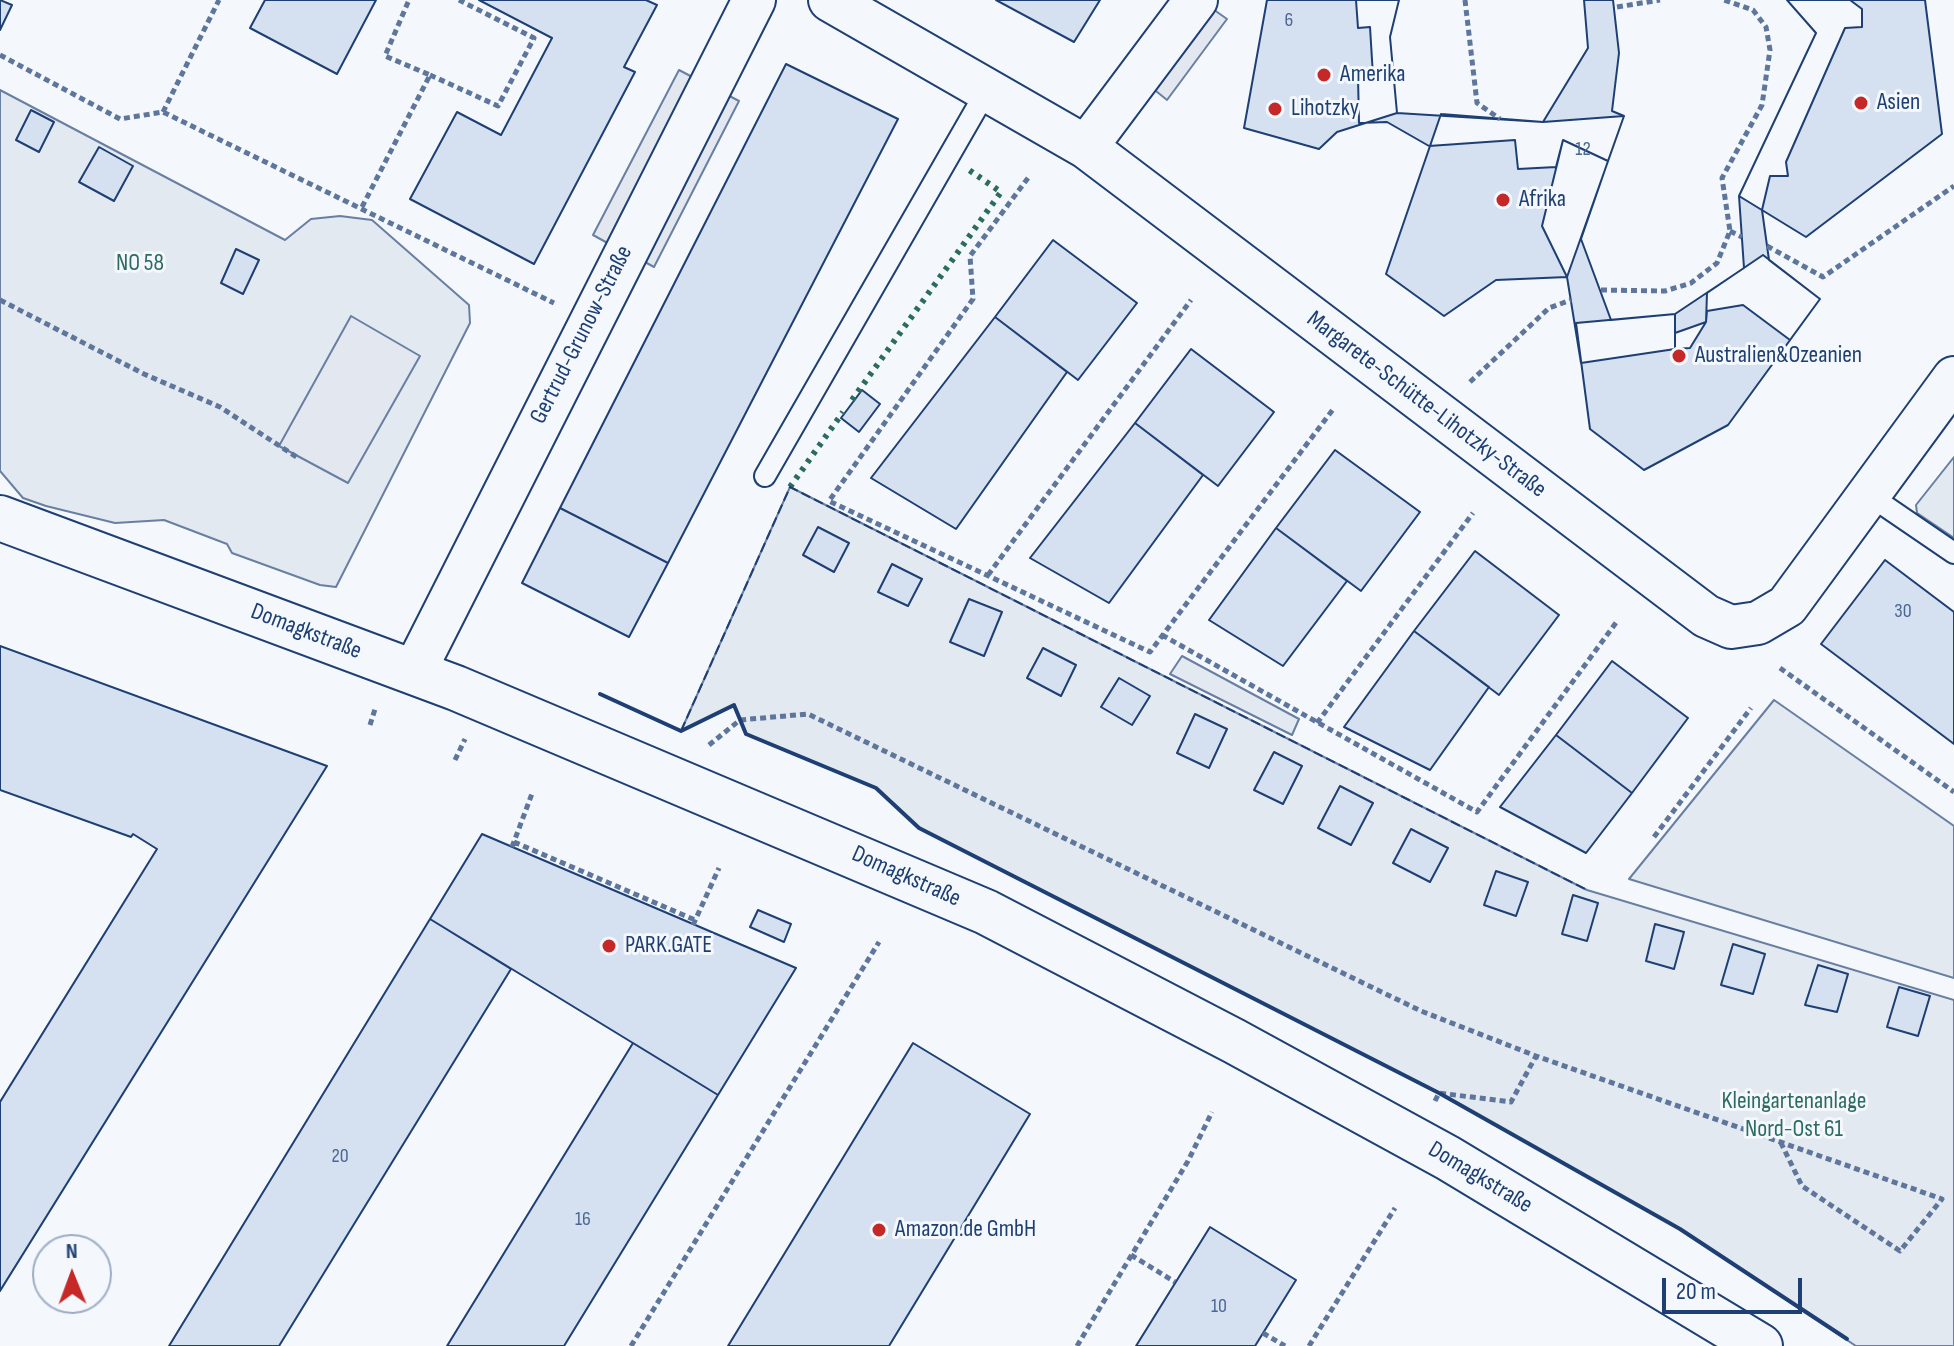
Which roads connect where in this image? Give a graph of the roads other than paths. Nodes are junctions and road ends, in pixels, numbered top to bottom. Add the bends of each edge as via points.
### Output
1 (754, 0) edge
2 (830, 0) edge
3 (1196, 0) edge
4 (987, 90) junction
5 (1086, 147) junction
6 (1954, 378) edge
7 (765, 476) dead end
8 (1869, 495) junction
9 (0, 518) edge
10 (1954, 553) edge
11 (414, 672) junction
12 (1760, 1346) edge

1 - 11 street, Gertrud-Grunow-Straße
2 - 4 street, Margarete-Schütte-Lihotzky-Straße
3 - 5 street
4 - 5 street, Margarete-Schütte-Lihotzky-Straße
4 - 7 lane
5 - 8 street, Margarete-Schütte-Lihotzky-Straße via 1714,620 1731,627 1758,623 1787,606
6 - 8 street, Margarete-Schütte-Lihotzky-Straße
8 - 10 lane
9 - 11 street, Domagkstraße
11 - 12 street, Domagkstraße via 986,912 1448,1158

